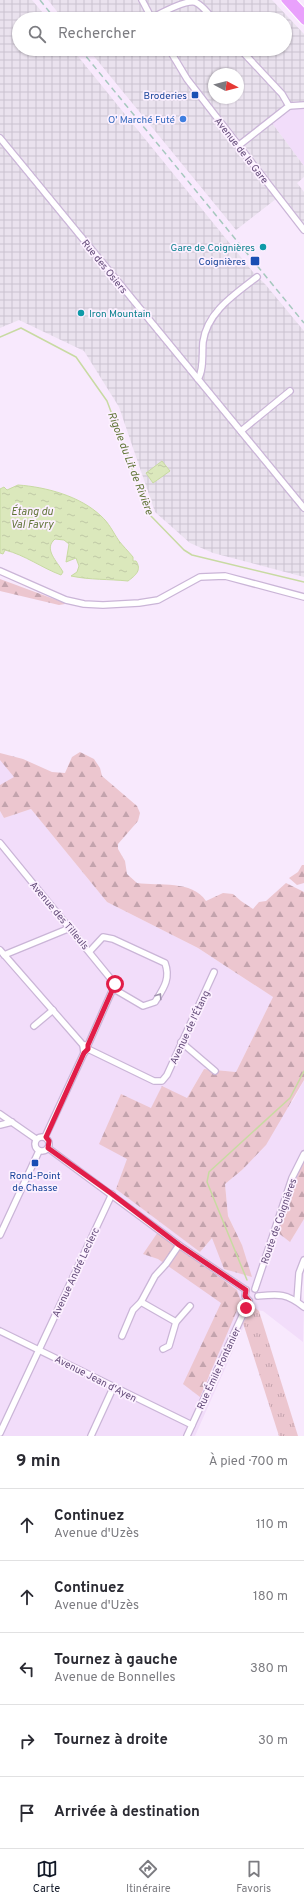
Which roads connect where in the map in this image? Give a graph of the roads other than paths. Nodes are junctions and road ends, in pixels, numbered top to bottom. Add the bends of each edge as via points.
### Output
1 (142, 0) edge
2 (285, 0) edge
3 (292, 0) edge
4 (148, 12) edge
5 (165, 12) edge
6 (206, 12) edge
7 (304, 13) edge
8 (304, 21) edge
9 (173, 56) edge
10 (247, 56) edge
11 (304, 105) edge
12 (290, 106) junction
13 (0, 138) edge
14 (238, 146) junction
15 (304, 230) edge
16 (257, 277) dead end
17 (198, 379) junction
18 (290, 391) dead end
19 (241, 431) junction
20 (304, 508) edge
21 (0, 571) edge
22 (304, 598) edge
23 (0, 844) edge
24 (2, 851) edge
25 (70, 928) junction
26 (0, 950) edge
27 (90, 951) junction
28 (4, 955) junction
29 (214, 972) dead end
30 (114, 989) junction
31 (53, 1010) junction
32 (34, 1026) dead end
33 (181, 1042) junction
34 (86, 1048) junction
35 (215, 1071) dead end
36 (0, 1114) edge
37 (12, 1122) junction
38 (0, 1125) edge
39 (46, 1137) junction
40 (36, 1139) junction
41 (48, 1148) junction
42 (39, 1151) junction
43 (304, 1154) edge
44 (112, 1194) junction
45 (0, 1235) edge
46 (179, 1245) junction
47 (304, 1260) edge
48 (255, 1289) junction
49 (246, 1290) junction
50 (258, 1296) junction
51 (249, 1301) junction
52 (297, 1301) junction
53 (141, 1302) junction
54 (190, 1306) dead end
55 (304, 1306) edge
56 (176, 1322) junction
57 (0, 1331) edge
58 (122, 1336) dead end
59 (163, 1349) dead end
60 (39, 1350) junction
61 (113, 1388) junction
62 (192, 1425) junction
63 (0, 1433) edge
64 (91, 1436) edge
65 (187, 1436) edge

1 - 4 street
2 - 8 main road
3 - 7 main road
5 - 6 street via 190,0
9 - 14 street, Avenue de la Gare via 186,79
10 - 12 street
11 - 12 street
12 - 14 street
13 - 17 street, Rue des Osiers
14 - 15 street, Avenue de la Gare
16 - 17 street via 225,303 212,318 204,337 201,373
17 - 19 street, Rue des Osiers
18 - 19 street
19 - 20 street, Rue des Osiers
21 - 22 street via 66,600 94,605 158,600 200,577 215,575
23 - 24 street, Avenue des Tilleuls
24 - 25 street, Avenue des Tilleuls
25 - 27 street, Avenue des Tilleuls
25 - 28 street
26 - 28 street
27 - 30 street, Avenue des Tilleuls via 114,981
30 -> 27 street via 144,1006 155,1002 166,984 168,970 165,963 113,939 103,937
28 - 31 street
29 - 33 street, Avenue de l'Étang
30 - 34 street
31 - 32 street
31 - 34 street
33 - 34 street, Avenue de l'Étang via 162,1081 154,1081
33 - 35 street
34 - 39 street
36 - 37 street
37 - 38 street
37 - 40 street
39 - 40 street
39 - 41 street via 49,1141
40 - 42 street via 35,1146
41 - 42 street
41 - 44 street
42 - 45 street
43 - 48 street, Route de Coignières via 292,1178
44 - 46 street
44 - 60 street, Avenue André Leclerc
46 - 49 street
46 - 53 street via 155,1276
47 - 52 street via 299,1273
48 - 49 street
48 - 50 street
49 - 51 street via 245,1296
50 - 51 street
50 - 52 street via 281,1294
51 - 62 street, Rue Émile Fontanier
52 - 55 street
53 - 56 street
53 - 58 street via 133,1310
54 - 56 street
56 - 59 street via 169,1346
57 - 60 street, Avenue Jean d'Ayen
60 - 61 street, Avenue Jean d'Ayen
60 - 63 street, Avenue André Leclerc
61 - 62 street, Avenue Jean d'Ayen
61 - 64 street
62 - 65 street, Rue Émile Fontanier

